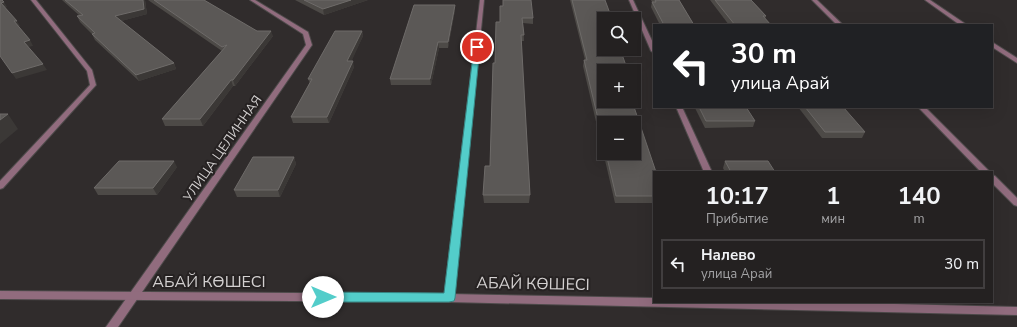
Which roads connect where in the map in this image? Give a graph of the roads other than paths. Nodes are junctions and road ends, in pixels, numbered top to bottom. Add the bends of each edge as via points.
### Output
1 (33, 0) edge
2 (252, 0) edge
3 (482, 0) edge
4 (632, 0) edge
5 (814, 0) edge
6 (927, 0) edge
7 (839, 24) edge
8 (963, 24) edge
9 (993, 45) edge
10 (653, 49) edge
11 (1017, 60) edge
12 (679, 108) edge
13 (922, 108) edge
14 (708, 171) edge
15 (985, 171) edge
16 (993, 179) edge
17 (0, 186) edge
18 (1017, 204) edge
19 (0, 295) edge
20 (134, 296) junction
21 (449, 298) junction
22 (653, 301) edge
23 (766, 303) edge
24 (1017, 311) edge
25 (112, 327) edge

1 - 17 street via 90,71 93,85
2 - 20 street, УЛИЦА ЦЕЛИННАЯ via 306,33 309,45
3 - 21 street
4 - 10 street
5 - 7 street
6 - 8 street
9 - 11 street
12 - 14 street
13 - 15 street
16 - 18 street
19 - 20 street, АБАЙ КӨШЕСІ
20 - 21 street, АБАЙ КӨШЕСІ
20 - 25 street, УЛИЦА ЦЕЛИННАЯ
21 - 22 street, АБАЙ КӨШЕСІ
23 - 24 street, АБАЙ КӨШЕСІ

